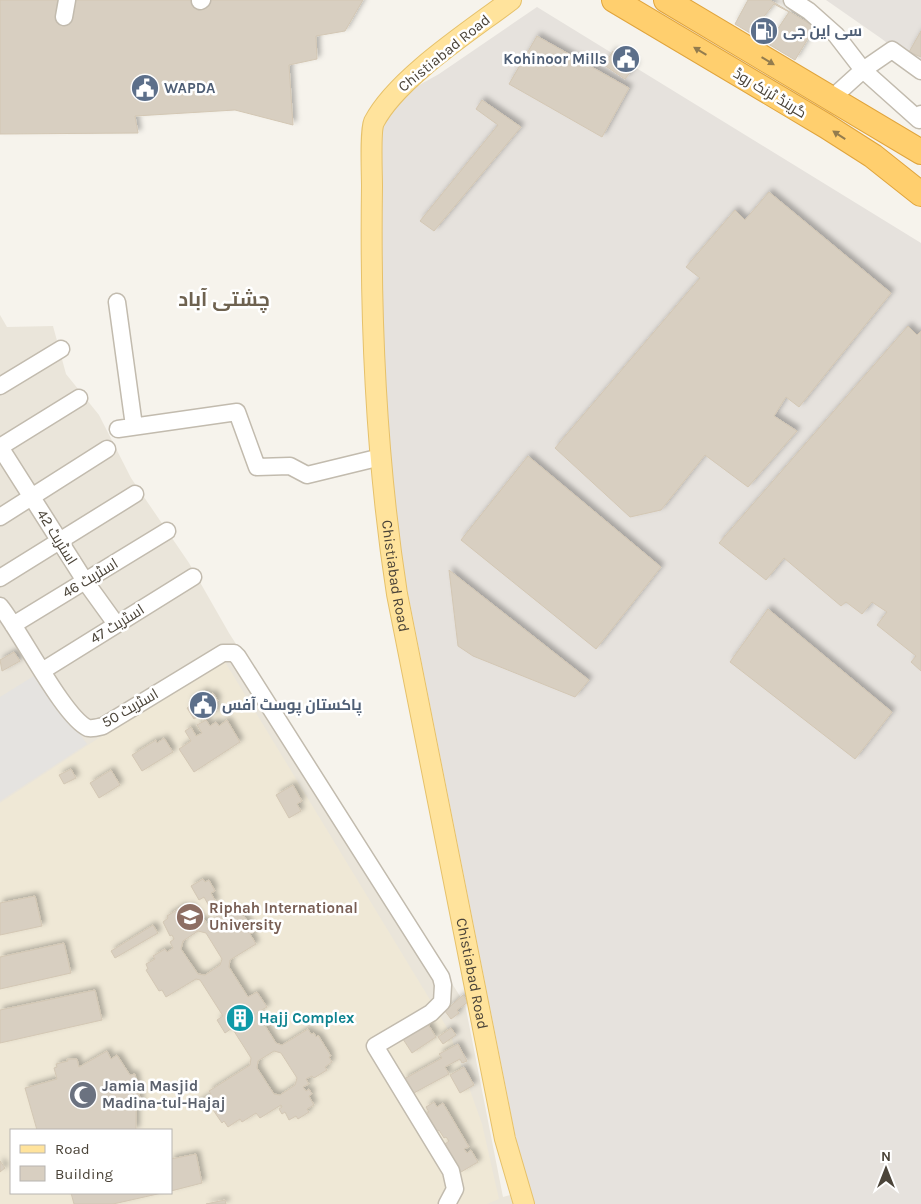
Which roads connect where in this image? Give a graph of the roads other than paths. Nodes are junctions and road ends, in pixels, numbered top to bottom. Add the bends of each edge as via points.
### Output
1 (67, 0) edge
2 (511, 0) edge
3 (614, 0) edge
4 (666, 0) edge
5 (792, 0) edge
6 (812, 6) edge
7 (64, 17) dead end
8 (863, 70) junction
9 (921, 71) edge
10 (831, 99) junction
11 (921, 114) edge
12 (918, 151) edge
13 (873, 156) junction
14 (921, 185) edge
15 (921, 194) edge
16 (117, 302) dead end
17 (61, 349) dead end
18 (0, 386) edge
19 (79, 398) dead end
20 (0, 447) edge
21 (107, 449) dead end
22 (381, 457) junction
23 (135, 494) dead end
24 (32, 496) junction
25 (0, 517) edge
26 (167, 531) dead end
27 (59, 540) junction
28 (193, 577) dead end
29 (0, 578) edge
30 (85, 581) junction
31 (0, 606) edge
32 (116, 624) junction
33 (14, 625) junction
34 (42, 671) junction
35 (519, 1202) edge
36 (447, 1204) edge

1 - 7 street
2 - 22 main road, Chistiabad Road via 399,87 373,124 371,260
13 -> 3 highway, گرینڈ ٹرنک روڈ
4 -> 10 highway, گرینڈ ٹرنک روڈ
5 - 6 street
6 - 8 street
8 - 9 street via 892,50
8 - 10 street
8 - 11 street via 919,120
10 - 12 highway, گرینڈ ٹرنک روڈ
13 - 14 highway
13 - 15 highway, گرینڈ ٹرنک روڈ
16 - 22 street via 126,428 236,412 257,467 290,466 307,475
17 - 18 street
19 - 20 street
20 - 24 street, اسٹریٹ 42
21 - 24 street
22 - 35 main road, Chistiabad Road via 397,594
23 - 27 street
24 - 25 street
24 - 27 street, اسٹریٹ 42
26 - 30 street, اسٹریٹ 46
27 - 29 street
27 - 30 street, اسٹریٹ 42
28 - 32 street, اسٹریٹ 47
30 - 32 street, اسٹریٹ 42
30 - 33 street, اسٹریٹ 46
31 - 33 street, اسٹریٹ 50
32 - 34 street, اسٹریٹ 47
33 - 34 street, اسٹریٹ 50
34 - 36 street, اسٹریٹ 50 via 79,722 90,729 103,726 223,653 234,652 238,657 441,977 442,1002 375,1046 451,1171 455,1189

